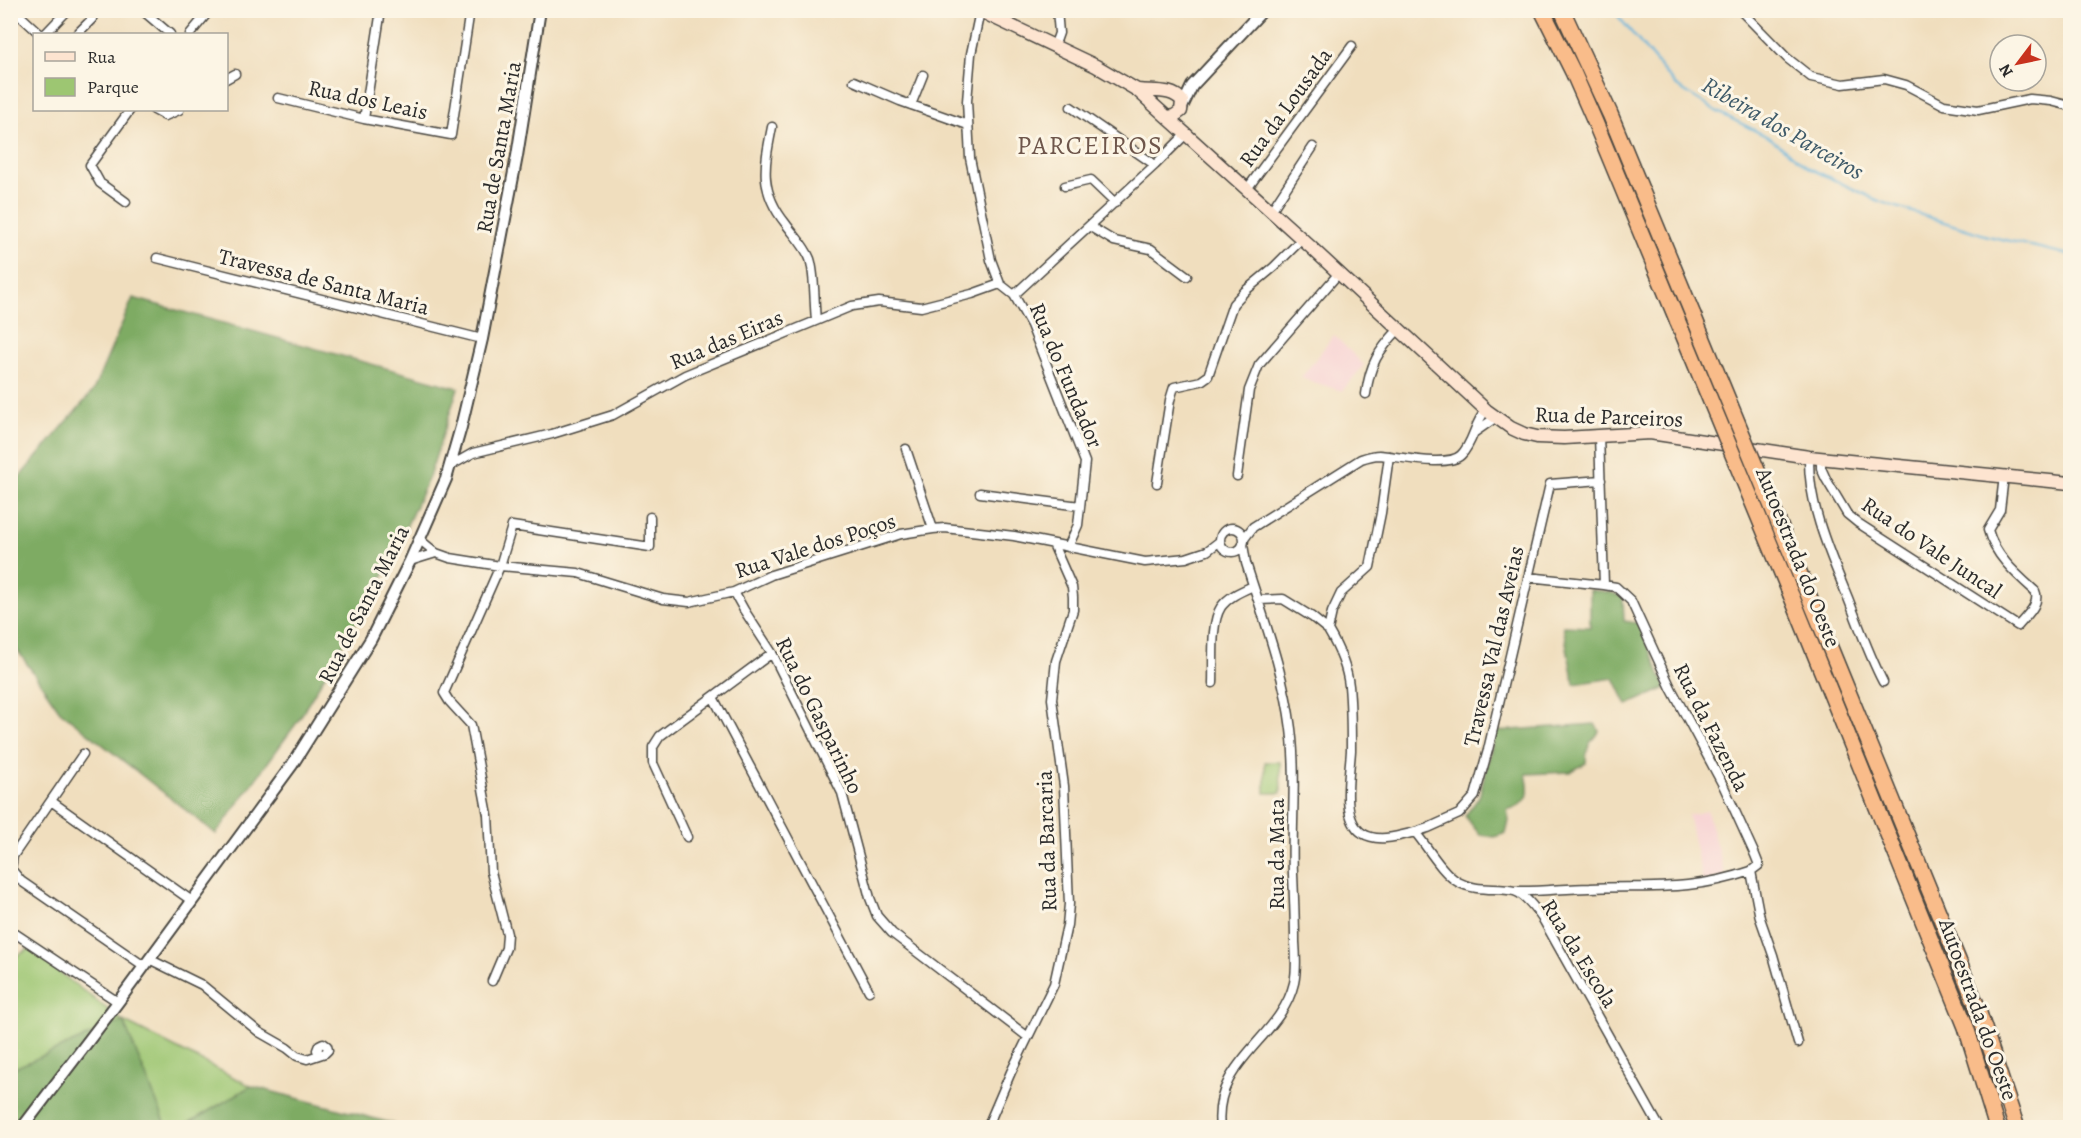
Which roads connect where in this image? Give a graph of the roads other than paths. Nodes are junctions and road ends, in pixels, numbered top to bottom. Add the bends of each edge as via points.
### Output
1 (14, 10) edge
2 (68, 10) edge
3 (87, 10) edge
4 (142, 10) edge
5 (210, 10) edge
6 (381, 10) edge
7 (470, 10) edge
8 (540, 10) edge
9 (1057, 10) edge
10 (1263, 10) edge
11 (1542, 10) edge
12 (1562, 10) edge
13 (1740, 10) edge
14 (979, 11) edge
15 (39, 33) edge
16 (46, 33) edge
17 (78, 33) edge
18 (169, 33) edge
19 (191, 33) edge
20 (1054, 46) junction
21 (1352, 46) dead end
22 (923, 75) dead end
23 (854, 81) dead end
24 (1192, 86) junction
25 (1137, 90) junction
26 (1168, 93) junction
27 (278, 98) dead end
28 (911, 105) junction
29 (1157, 106) junction
30 (2070, 106) edge
31 (1071, 107) dead end
32 (1182, 108) junction
33 (129, 111) edge
34 (156, 111) edge
35 (176, 111) edge
36 (1168, 117) junction
37 (364, 119) junction
38 (968, 125) junction
39 (772, 127) dead end
40 (1186, 133) junction
41 (1313, 147) dead end
42 (1155, 165) junction
43 (1065, 186) dead end
44 (1247, 189) junction
45 (126, 202) dead end
46 (1115, 203) junction
47 (1271, 211) junction
48 (1089, 226) junction
49 (1302, 238) junction
50 (157, 258) dead end
51 (1339, 273) junction
52 (1187, 276) dead end
53 (1000, 284) junction
54 (1014, 295) junction
55 (816, 320) junction
56 (1399, 330) junction
57 (482, 339) junction
58 (1366, 394) dead end
59 (1490, 414) junction
60 (1599, 435) junction
61 (455, 446) junction
62 (906, 449) dead end
63 (472, 453) junction
64 (1389, 456) junction
65 (1815, 457) junction
66 (450, 466) junction
67 (1237, 476) dead end
68 (2004, 476) junction
69 (1601, 480) junction
70 (1157, 483) dead end
71 (2070, 483) edge
72 (980, 493) dead end
73 (1080, 506) junction
74 (650, 517) dead end
75 (1253, 527) junction
76 (933, 529) junction
77 (1237, 529) junction
78 (419, 539) junction
79 (1220, 541) junction
80 (1243, 541) junction
81 (1053, 544) junction
82 (1068, 547) junction
83 (1208, 550) junction
84 (1229, 551) junction
85 (436, 553) junction
86 (410, 561) junction
87 (1246, 563) junction
88 (500, 566) junction
89 (1528, 577) junction
90 (1604, 585) junction
91 (1253, 586) junction
92 (734, 592) junction
93 (1258, 600) junction
94 (1328, 630) junction
95 (772, 653) junction
96 (1883, 682) dead end
97 (1213, 683) dead end
98 (713, 697) junction
99 (83, 754) dead end
100 (51, 801) junction
101 (1415, 832) junction
102 (687, 837) dead end
103 (1751, 871) junction
104 (1515, 891) junction
105 (192, 901) junction
106 (10, 930) edge
107 (147, 962) junction
108 (492, 981) dead end
109 (868, 991) dead end
110 (118, 1002) junction
111 (1028, 1037) junction
112 (1798, 1043) dead end
113 (320, 1054) dead end
114 (22, 1128) edge
115 (987, 1128) edge
116 (1220, 1128) edge
117 (1660, 1128) edge
118 (1997, 1128) edge
119 (2017, 1128) edge

1 - 15 street
2 - 16 street
3 - 17 street via 92,19
4 - 18 street
5 - 19 street
6 - 37 street
7 - 37 street, Rua dos Leais via 451,135
8 - 57 street, Rua de Santa Maria
9 - 20 street via 1059,33
10 - 24 street
11 - 118 highway, Autoestrada do Oeste, bridge via 1574,72 1791,595 1966,1027
12 - 119 highway, Autoestrada do Oeste, bridge via 1610,114 1977,1004
13 - 30 street via 1811,77 1843,84 1884,80 1906,85 1944,105 1977,110 2030,99
14 - 20 main road
14 - 38 street via 971,54
20 - 25 main road
21 - 44 street, Rua da Lousada
22 - 28 street
23 - 28 street
24 - 26 street
24 - 32 street
25 - 26 main road
25 - 29 main road
26 - 29 main road via 1158,98
26 - 32 main road via 1180,98
27 - 37 street, Rua dos Leais
28 - 38 street
29 - 36 main road
31 - 42 street
32 - 36 main road
32 - 40 main road
33 - 45 street via 90,165 100,183
34 - 35 street via 165,116
36 - 40 main road, Rua de Parceiros
38 - 53 street via 969,158 991,260
39 - 55 street via 768,194 811,261
40 - 42 street
40 - 44 main road, Rua de Parceiros
41 - 47 street
42 - 46 street
43 - 46 street via 1091,180
44 - 47 main road, Rua de Parceiros
46 - 48 street
47 - 49 main road, Rua de Parceiros
48 - 52 street via 1114,242 1151,249
48 - 54 street
49 - 51 main road, Rua de Parceiros
49 - 70 street via 1233,304 1208,376 1174,387
50 - 57 street, Travessa de Santa Maria
51 - 56 main road, Rua de Parceiros
51 - 67 street via 1259,365 1249,390
53 - 54 street, Rua do Fundador
53 - 55 street, Rua das Eiras via 921,307 879,302 852,306
54 - 73 street, Rua do Fundador via 1085,462
55 - 63 street, Rua das Eiras via 677,378 613,415
56 - 58 street via 1380,349
56 - 59 main road, Rua de Parceiros
57 - 61 street, Rua de Santa Maria
59 - 60 main road, Rua de Parceiros via 1511,429 1530,436
59 - 64 street via 1480,417 1471,442 1454,460
60 - 65 main road, Rua de Parceiros via 1650,433
60 - 69 street
61 - 63 street
61 - 66 street, Rua de Santa Maria
62 - 76 street
63 - 66 street, Rua das Eiras
64 - 75 street via 1360,459
64 - 94 street via 1370,567 1341,593
65 - 68 main road, Rua de Parceiros
65 - 68 street, Rua do Vale Juncal via 1848,514 2018,626 2037,597 2007,564 1988,530 2000,510
65 - 96 street via 1809,469 1829,551
66 - 78 street, Rua de Santa Maria
68 - 71 main road, Rua de Parceiros
69 - 89 street, Travessa Val das Aveias via 1550,484
69 - 90 street
72 - 73 street
73 - 82 street, Rua do Fundador via 1078,525
74 - 88 street via 651,547 513,526
75 - 77 street
75 - 80 street
76 - 81 street, Rua Vale dos Poços via 980,531
76 - 92 street, Rua Vale dos Poços via 901,534 823,558 762,578
77 - 79 street via 1224,531
77 - 80 street
78 - 85 street, Rua Vale dos Poços
78 - 86 street, Rua de Santa Maria
79 - 83 street, Rua Vale dos Poços
79 - 84 street
80 - 84 street via 1239,549
80 - 87 street, Rua da Mata
81 - 82 street, Rua Vale dos Poços
81 - 111 street, Rua da Barcaria via 1073,597 1073,610 1056,661 1052,699 1064,786 1069,903 1054,984
82 - 83 street, Rua Vale dos Poços via 1145,562 1179,560
83 - 84 street, Rua Vale dos Poços
84 - 87 street
85 - 86 street
85 - 88 street, Rua Vale dos Poços
86 - 105 street, Rua de Santa Maria via 371,639 328,710
87 - 91 street, Rua da Mata
88 - 92 street, Rua Vale dos Poços via 578,573 677,602
88 - 108 street via 444,693 471,724 488,815 491,872 507,933 506,948
89 - 90 street
89 - 101 street, Travessa Val das Aveias via 1475,796 1459,814
90 - 103 street, Rua da Fazenda via 1616,586 1640,618 1755,855 1759,865
91 - 93 street, Rua da Mata
91 - 97 street via 1230,598 1217,616
92 - 95 street, Rua do Gasparinho
93 - 94 street via 1282,599
93 - 116 street, Rua da Mata via 1282,681 1291,729 1295,981 1282,1011 1230,1076 1220,1101
94 - 101 street via 1349,683 1351,749 1347,801 1351,818 1360,832 1374,839
95 - 98 street
95 - 111 street, Rua do Gasparinho via 842,794 877,916 892,933
98 - 102 street via 660,736 653,747 653,764
98 - 109 street
99 - 100 street
100 - 105 street
100 - 107 street via 13,856 11,869 21,881
101 - 104 street, Rua da Escola via 1459,882 1475,888
103 - 104 street via 1725,880 1673,888
103 - 112 street, Rua da Fazenda via 1760,918
104 - 117 street, Rua da Escola via 1544,921
105 - 107 street, Rua de Santa Maria
106 - 110 street
107 - 110 street, Rua de Santa Maria
107 - 113 street via 202,985 259,1032 297,1056 307,1059
110 - 114 street, Rua de Santa Maria
111 - 115 street, Rua da Barcaria

